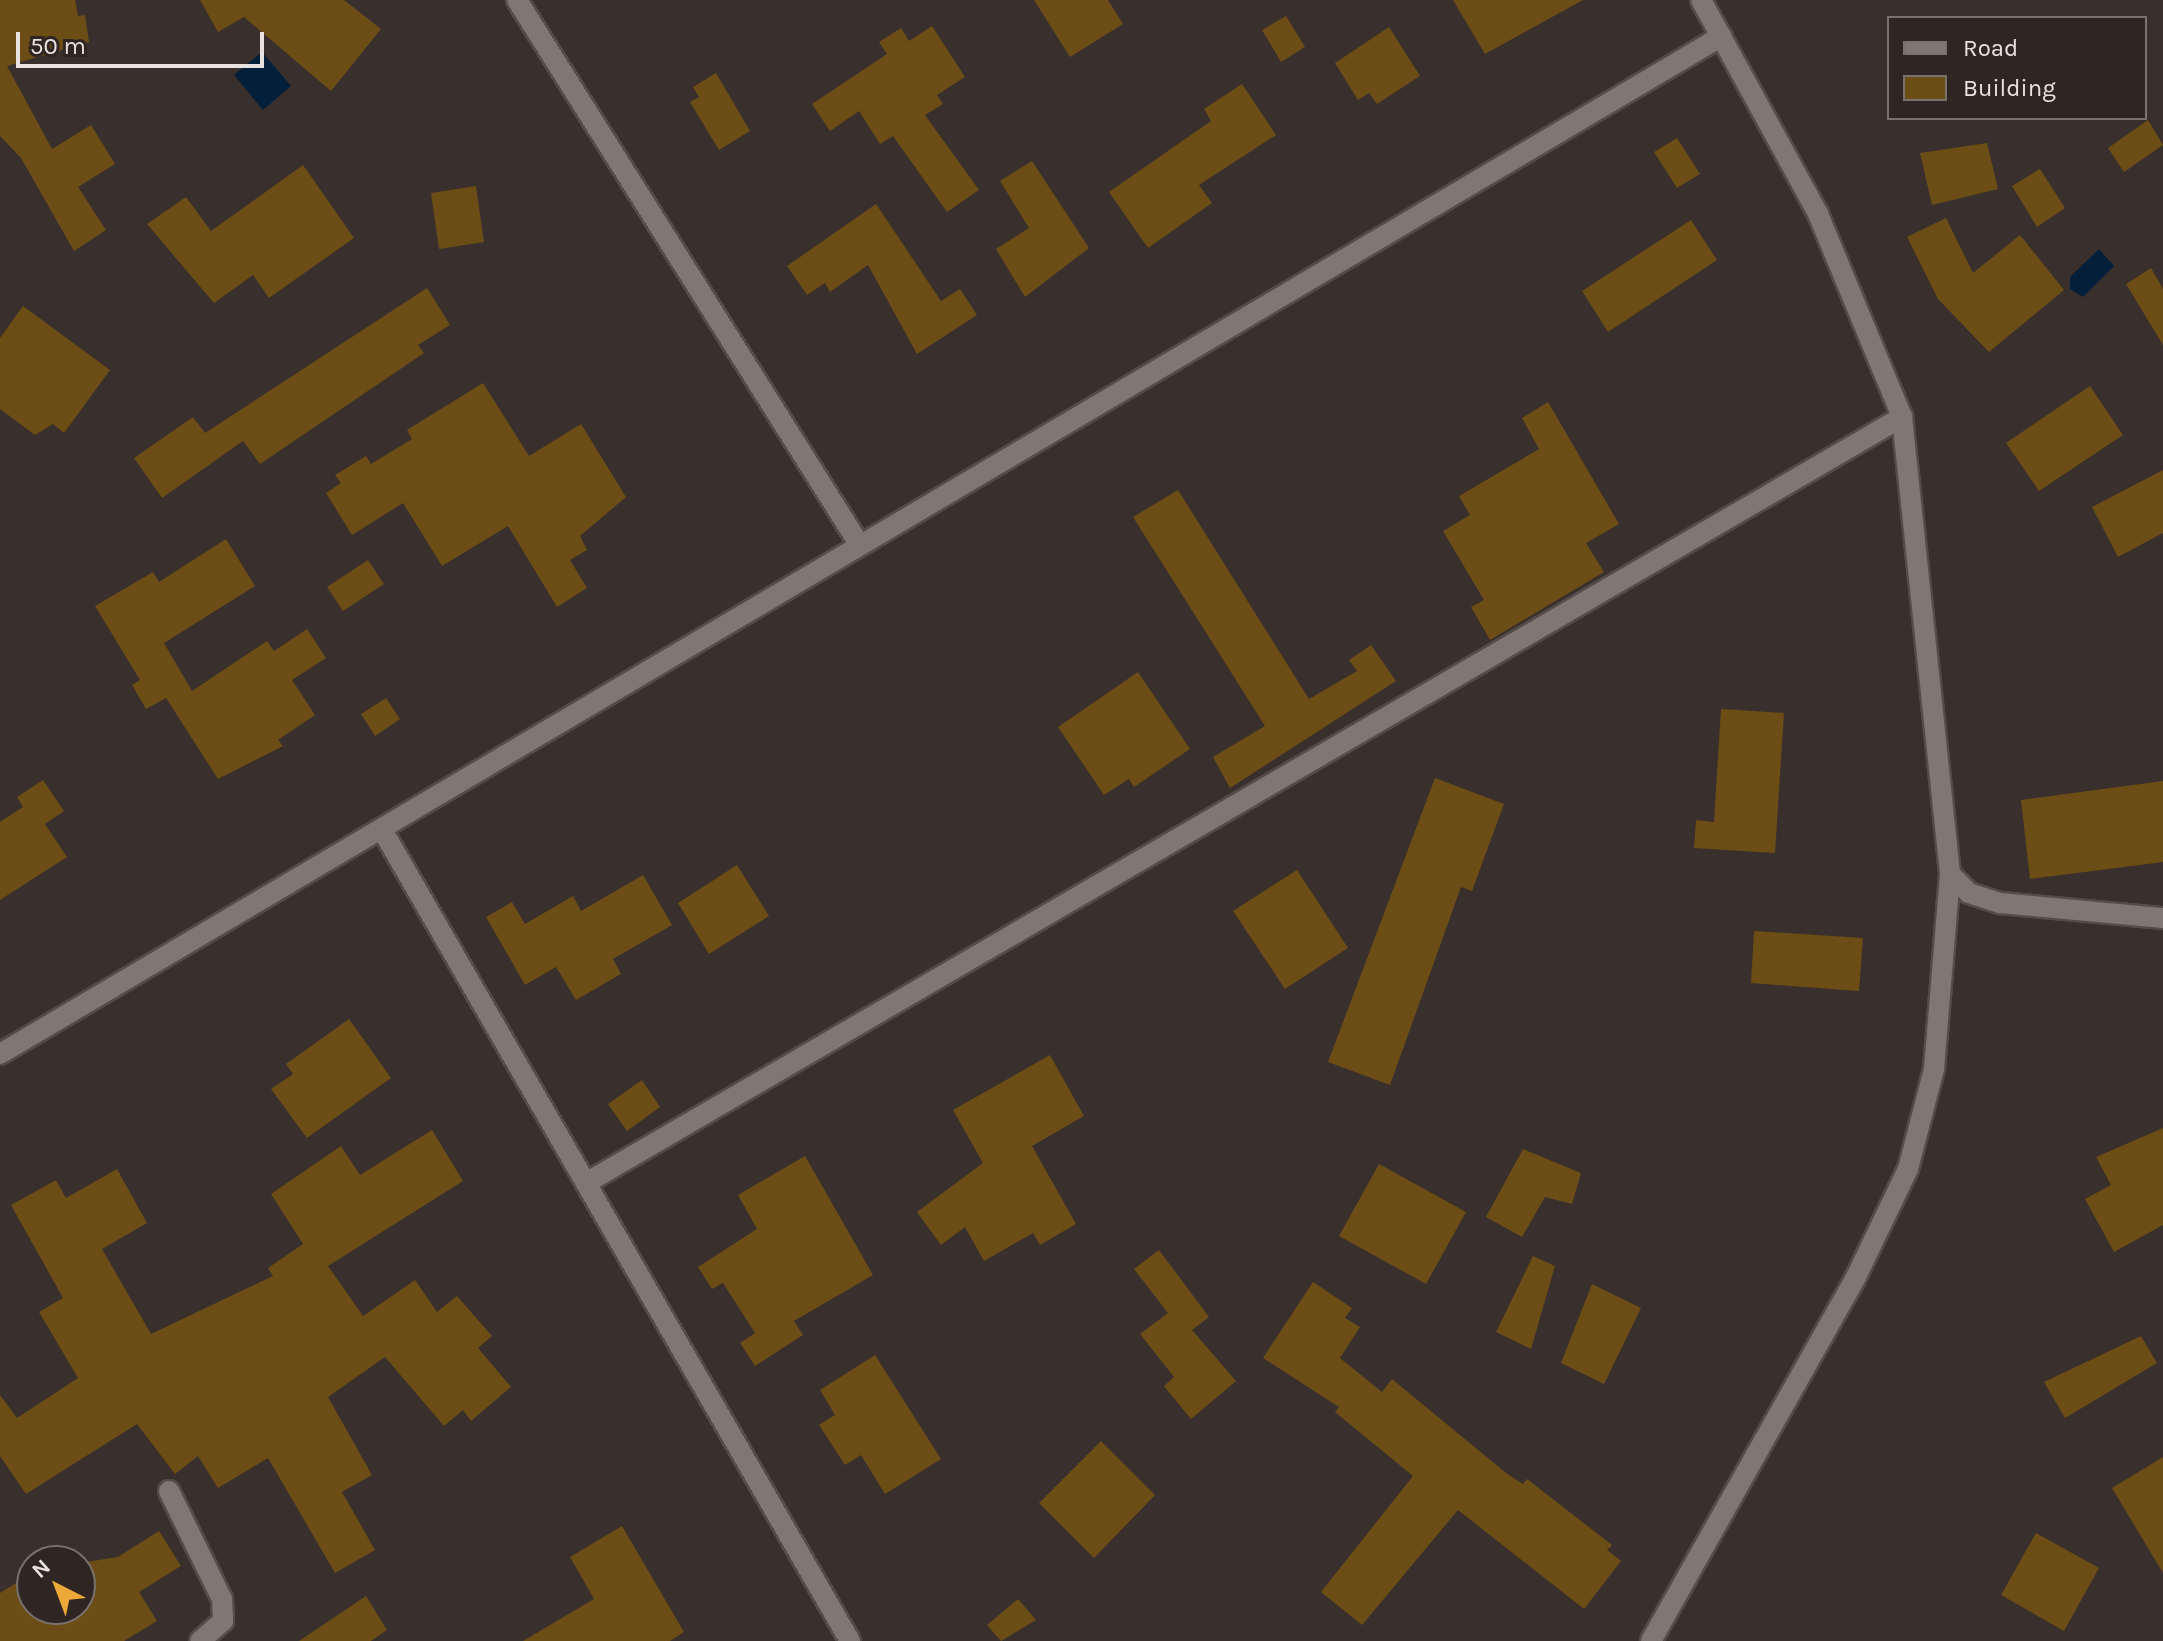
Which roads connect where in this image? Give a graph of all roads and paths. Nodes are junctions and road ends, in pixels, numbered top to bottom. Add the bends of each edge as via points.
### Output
1 (517, 0) edge
2 (1701, 0) edge
3 (1722, 36) junction
4 (1902, 417) junction
5 (859, 544) junction
6 (384, 833) junction
7 (1950, 874) junction
8 (2163, 918) edge
9 (0, 1054) edge
10 (586, 1183) junction
11 (169, 1491) dead end
12 (200, 1641) edge
13 (850, 1641) edge
14 (1651, 1641) edge

1 - 5 street
2 - 3 street
3 - 4 street via 1818,214
3 - 5 street
4 - 7 street
4 - 10 street
5 - 6 street
6 - 9 street
6 - 10 street
7 - 8 street via 1969,893 2000,903
7 - 14 street via 1934,1069 1908,1169 1856,1277
10 - 13 street
11 - 12 street via 222,1599 223,1621

